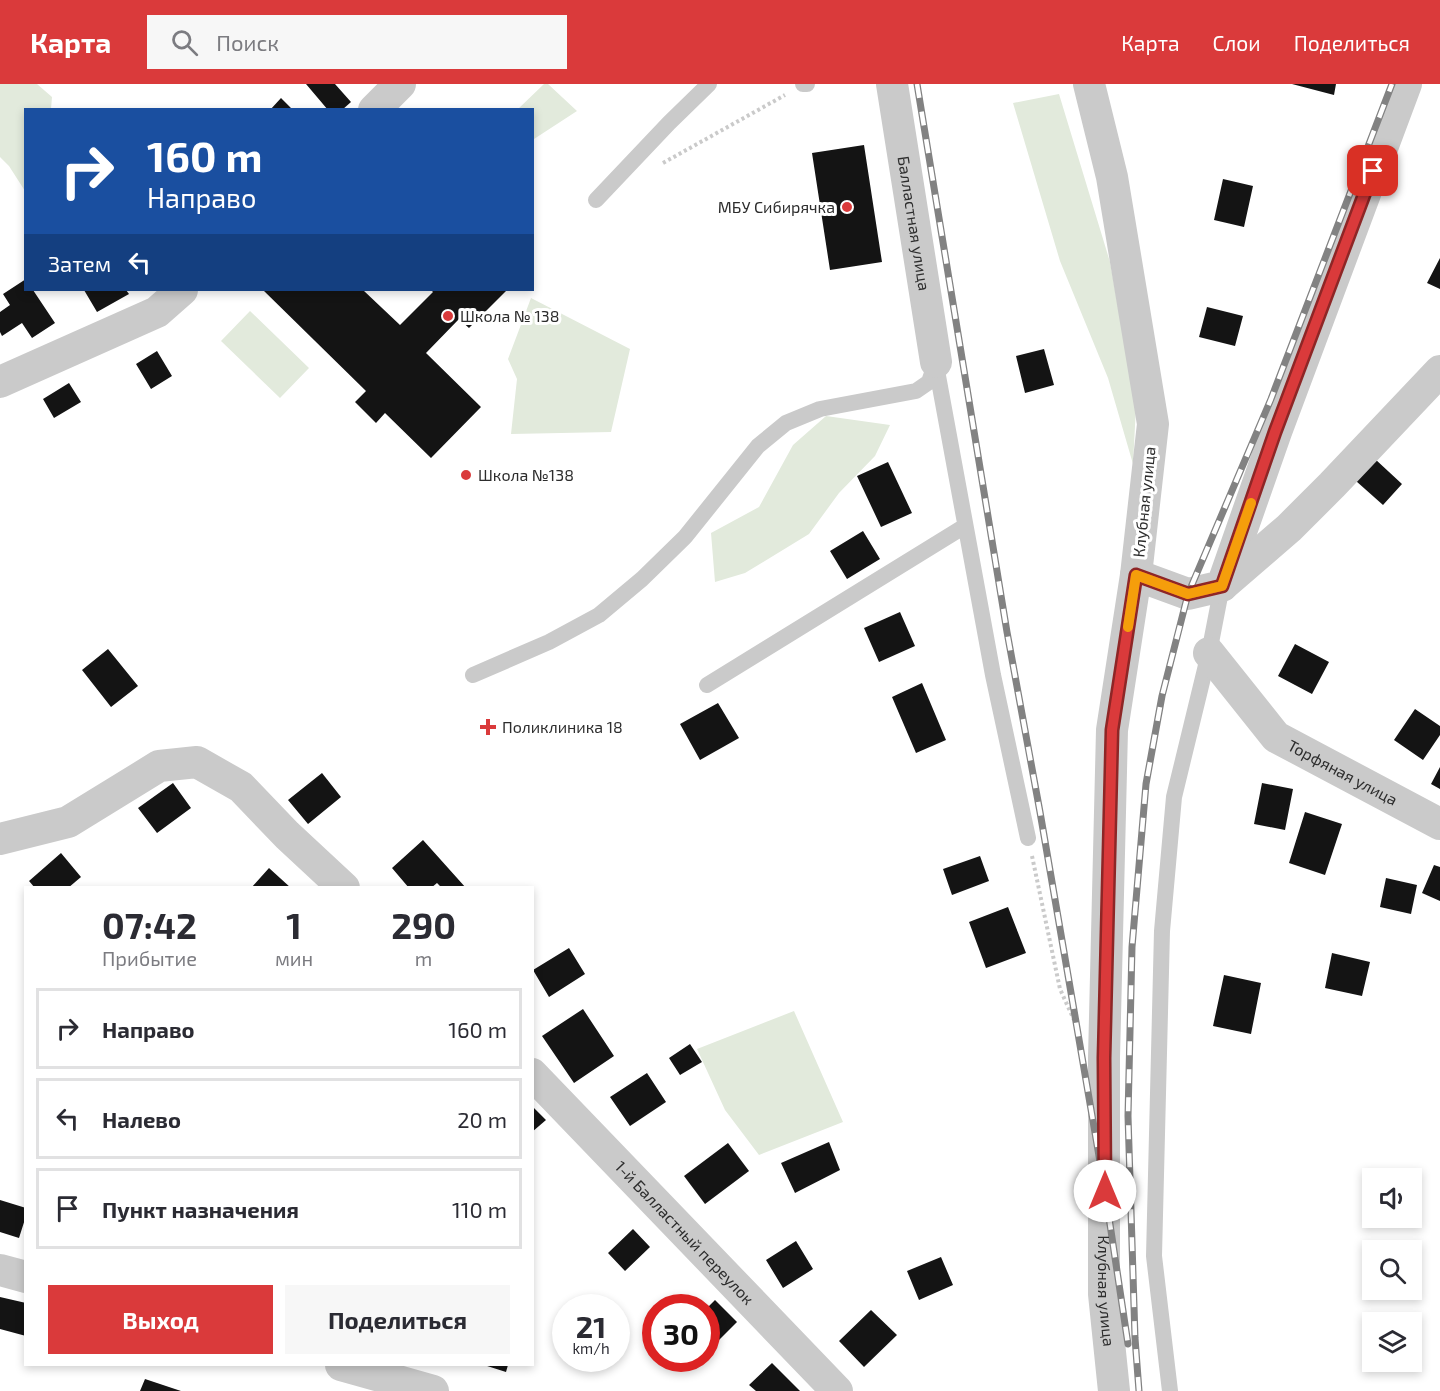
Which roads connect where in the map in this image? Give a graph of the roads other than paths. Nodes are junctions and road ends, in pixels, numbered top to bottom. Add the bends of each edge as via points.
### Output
1 (400, 84) edge
2 (709, 84) edge
3 (892, 84) edge
4 (1089, 84) edge
5 (1406, 84) edge
6 (376, 108) edge
7 (596, 200) dead end
8 (181, 291) edge
9 (936, 362) junction
10 (1440, 371) edge
11 (0, 382) edge
12 (965, 526) junction
13 (1136, 575) junction
14 (1222, 586) junction
15 (1209, 653) junction
16 (473, 675) dead end
17 (707, 685) dead end
18 (1440, 824) edge
19 (1028, 838) road end
20 (0, 839) edge
21 (342, 886) edge
22 (534, 1076) edge
23 (0, 1270) edge
24 (24, 1276) edge
25 (345, 1366) edge
26 (433, 1391) edge
27 (837, 1391) edge
28 (1114, 1391) edge
29 (1170, 1391) edge

1 - 6 street
2 - 7 lane
3 - 9 street, Балластная улица
4 - 13 street, Клубная улица via 1113,177 1153,424
5 - 14 street via 1275,432
8 - 11 street via 157,312
9 - 12 lane
9 - 16 lane via 929,382 916,391 820,409 786,423 758,446 685,537 598,615 549,642
10 - 14 street via 1289,528
12 - 17 lane
12 - 19 lane
13 - 14 street via 1188,594
13 - 28 street, Клубная улица via 1112,730 1104,1058 1104,1294
14 - 15 lane
15 - 18 street, Торфяная улица via 1276,737
15 - 29 lane via 1174,797 1162,931 1154,1256
20 - 21 street via 68,822 159,766 196,762 241,787
22 - 27 street, 1-й Балластный переулок
23 - 24 street
25 - 26 street

